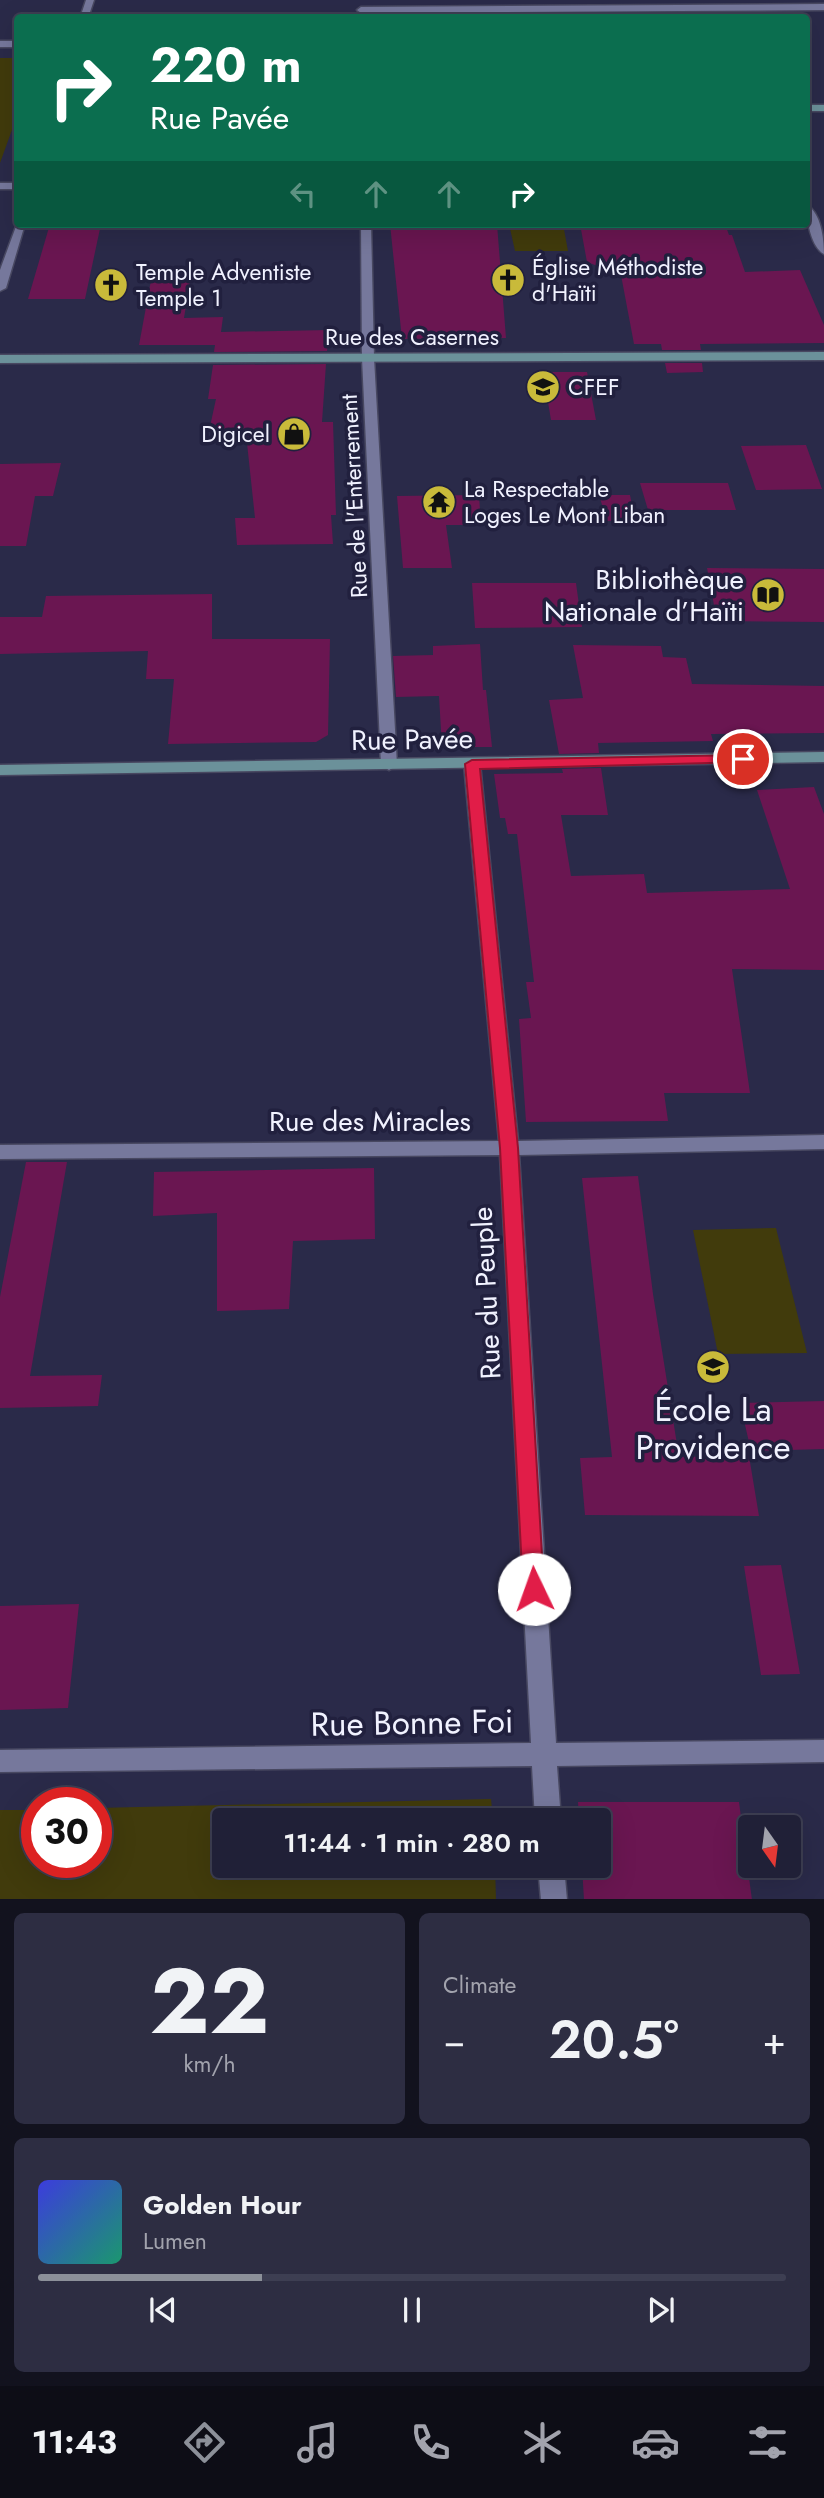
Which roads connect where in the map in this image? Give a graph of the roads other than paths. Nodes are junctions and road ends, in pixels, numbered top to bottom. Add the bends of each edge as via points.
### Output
1 (551, 4) edge
2 (824, 7) edge
3 (361, 9) edge
4 (696, 13) edge
5 (810, 216) edge
6 (19, 228) edge
7 (366, 228) edge
8 (824, 251) edge
9 (0, 288) edge
10 (824, 356) edge
11 (368, 358) junction
12 (0, 359) edge
13 (824, 757) edge
14 (472, 764) junction
15 (389, 765) junction
16 (0, 770) edge
17 (824, 1142) edge
18 (509, 1148) junction
19 (0, 1152) edge
20 (824, 1751) edge
21 (543, 1754) junction
22 (0, 1761) edge
23 (547, 1808) edge
24 (552, 1878) edge
25 (554, 1899) edge

1 - 3 street
1 - 4 street
2 - 4 street
5 - 8 street
6 - 9 street
7 - 11 street, Rue de l'Enterrement
10 - 11 main road, Rue des Casernes
11 - 12 main road, Rue des Casernes
11 - 15 street, Rue de l'Enterrement
13 - 14 main road, Rue Pavée
14 - 15 main road, Rue Pavée
14 - 18 street, Rue du Peuple
15 - 16 main road, Rue Pavée
17 - 18 street, Rue des Miracles
18 - 19 street, Rue des Miracles
18 - 21 street, Rue du Peuple
20 - 21 street, Rue Bonne Foi
21 - 22 street, Rue Bonne Foi
21 - 23 street, Rue du Peuple
24 - 25 street

